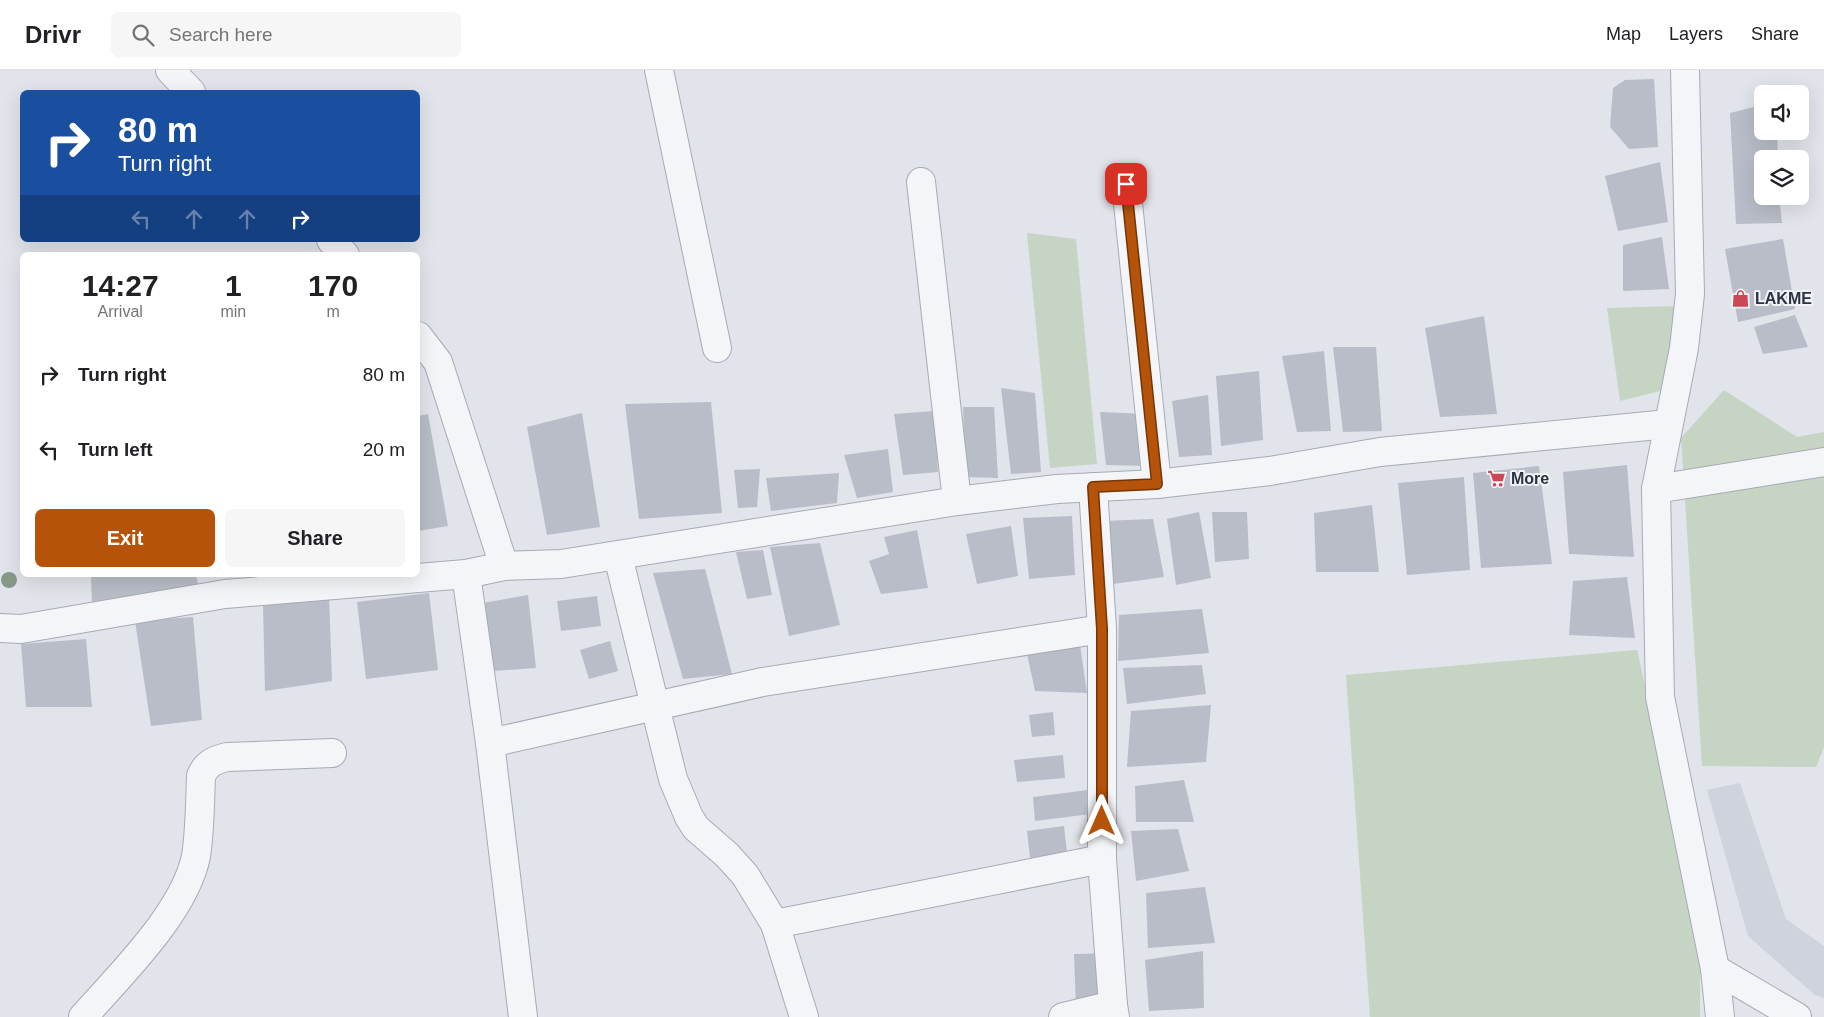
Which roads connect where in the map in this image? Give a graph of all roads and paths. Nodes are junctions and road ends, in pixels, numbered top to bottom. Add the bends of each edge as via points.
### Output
1 (170, 70) edge
2 (659, 70) edge
3 (1685, 70) edge
4 (189, 90) edge
5 (921, 182) dead end
6 (1126, 184) dead end
7 (333, 242) edge
8 (342, 252) edge
9 (420, 339) edge
10 (717, 348) dead end
11 (1668, 424) junction
12 (1824, 462) edge
13 (1157, 484) junction
14 (1093, 487) junction
15 (1656, 489) junction
16 (957, 501) junction
17 (618, 556) junction
18 (504, 566) junction
19 (466, 574) junction
20 (0, 628) edge
21 (1102, 629) junction
22 (654, 707) junction
23 (490, 743) junction
24 (332, 753) dead end
25 (1102, 859) junction
26 (775, 924) junction
27 (1715, 969) junction
28 (1114, 1011) edge
29 (83, 1017) edge
30 (523, 1017) edge
31 (804, 1017) edge
32 (1063, 1017) edge
33 (1720, 1017) edge
34 (1797, 1017) edge

1 - 4 street
2 - 10 street
3 - 11 street via 1690,294 1684,348
5 - 16 street
6 - 13 street
7 - 8 street
9 - 18 street via 438,362
11 - 13 street via 1380,452 1270,471
11 - 15 street
12 - 15 street
13 - 14 street
14 - 16 street
14 - 21 street
15 - 27 street via 1660,697
16 - 17 street
17 - 18 street via 561,564
17 - 22 street
18 - 19 street
19 - 20 street via 226,594 21,628
19 - 23 street
21 - 22 street via 764,682
21 - 25 street
22 - 23 street
22 - 26 street via 673,779 689,817 696,828 745,875
23 - 30 street
24 - 29 street via 226,757 208,765 201,776 196,856 187,885 167,918
25 - 26 street
25 - 28 street
26 - 31 street
27 - 33 street
27 - 34 street
28 - 32 street

